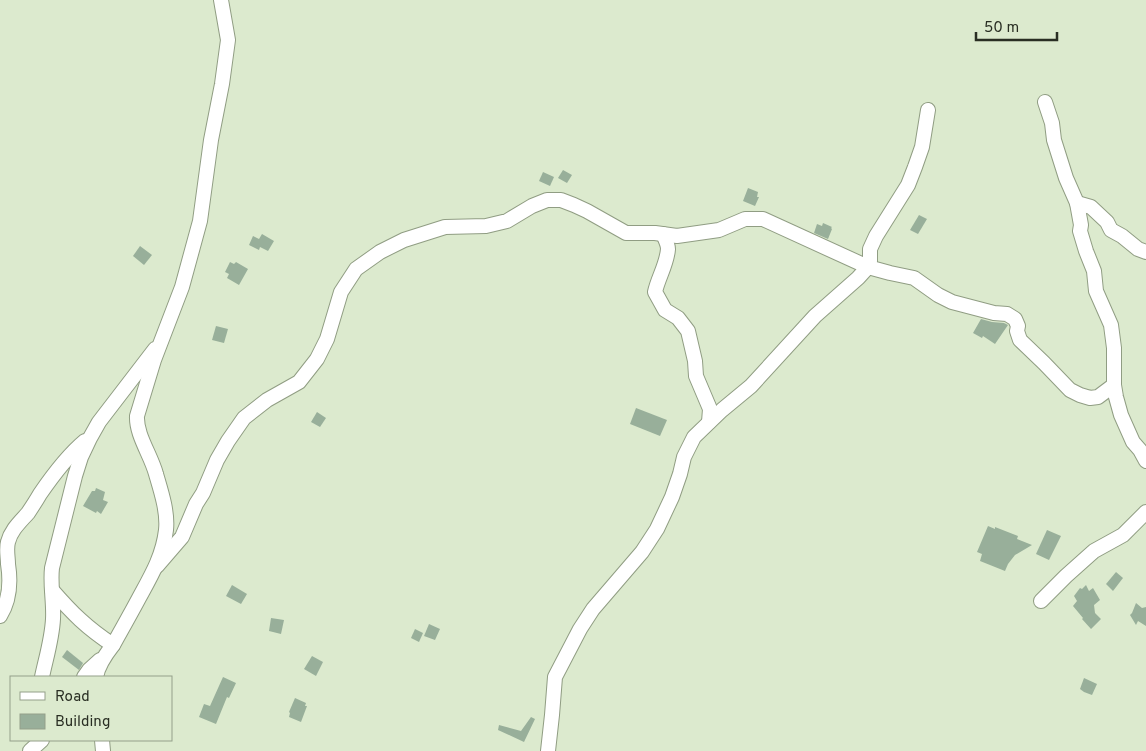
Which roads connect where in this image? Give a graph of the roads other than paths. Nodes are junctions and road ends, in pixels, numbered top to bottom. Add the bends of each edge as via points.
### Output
1 (221, 0) edge
2 (1045, 102) dead end
3 (928, 110) dead end
4 (1077, 203) junction
5 (663, 234) junction
6 (1146, 252) edge
7 (868, 267) junction
8 (163, 338) junction
9 (1114, 385) junction
10 (709, 422) junction
11 (90, 438) junction
12 (1146, 461) edge
13 (1146, 512) edge
14 (157, 566) junction
15 (52, 590) junction
16 (1041, 601) dead end
17 (0, 616) edge
18 (110, 648) junction
19 (42, 676) edge
20 (85, 676) edge
21 (96, 676) edge
22 (41, 741) edge
23 (30, 751) edge
24 (548, 751) edge

1 - 8 street via 228,40 200,221 182,287
2 - 4 street via 1066,178
3 - 7 street via 916,167 870,249
4 - 6 street via 1091,207 1111,230
4 - 9 street via 1080,231 1094,271 1096,291 1112,331
5 - 7 street via 677,236 719,230 745,219 763,219
5 - 10 street via 668,248 655,292 665,310 678,318 688,331 696,361 696,376 710,408
5 - 14 street via 626,233 587,210 561,200 547,200 507,221 486,226 445,227 404,240 380,252 356,269 341,292 327,339 317,359 299,382 244,418 217,460 182,537
7 - 9 street via 914,278 952,302 994,314 1007,314 1015,319 1020,340 1070,390 1080,395 1098,397
7 - 10 street via 815,316 752,386
8 - 11 street
8 - 14 street via 137,416 137,425 156,471 166,518
9 - 12 street via 1121,414 1133,442
10 - 24 street via 694,437 684,457 672,497 657,529 642,552 593,609 555,676
11 - 15 street via 75,476 56,552
11 - 17 street via 55,474 10,536 7,542 9,596
13 - 16 street via 1123,535 1094,551
14 - 18 street
15 - 18 street
15 - 19 street via 53,618
18 - 20 street
18 - 21 street
22 - 23 street

